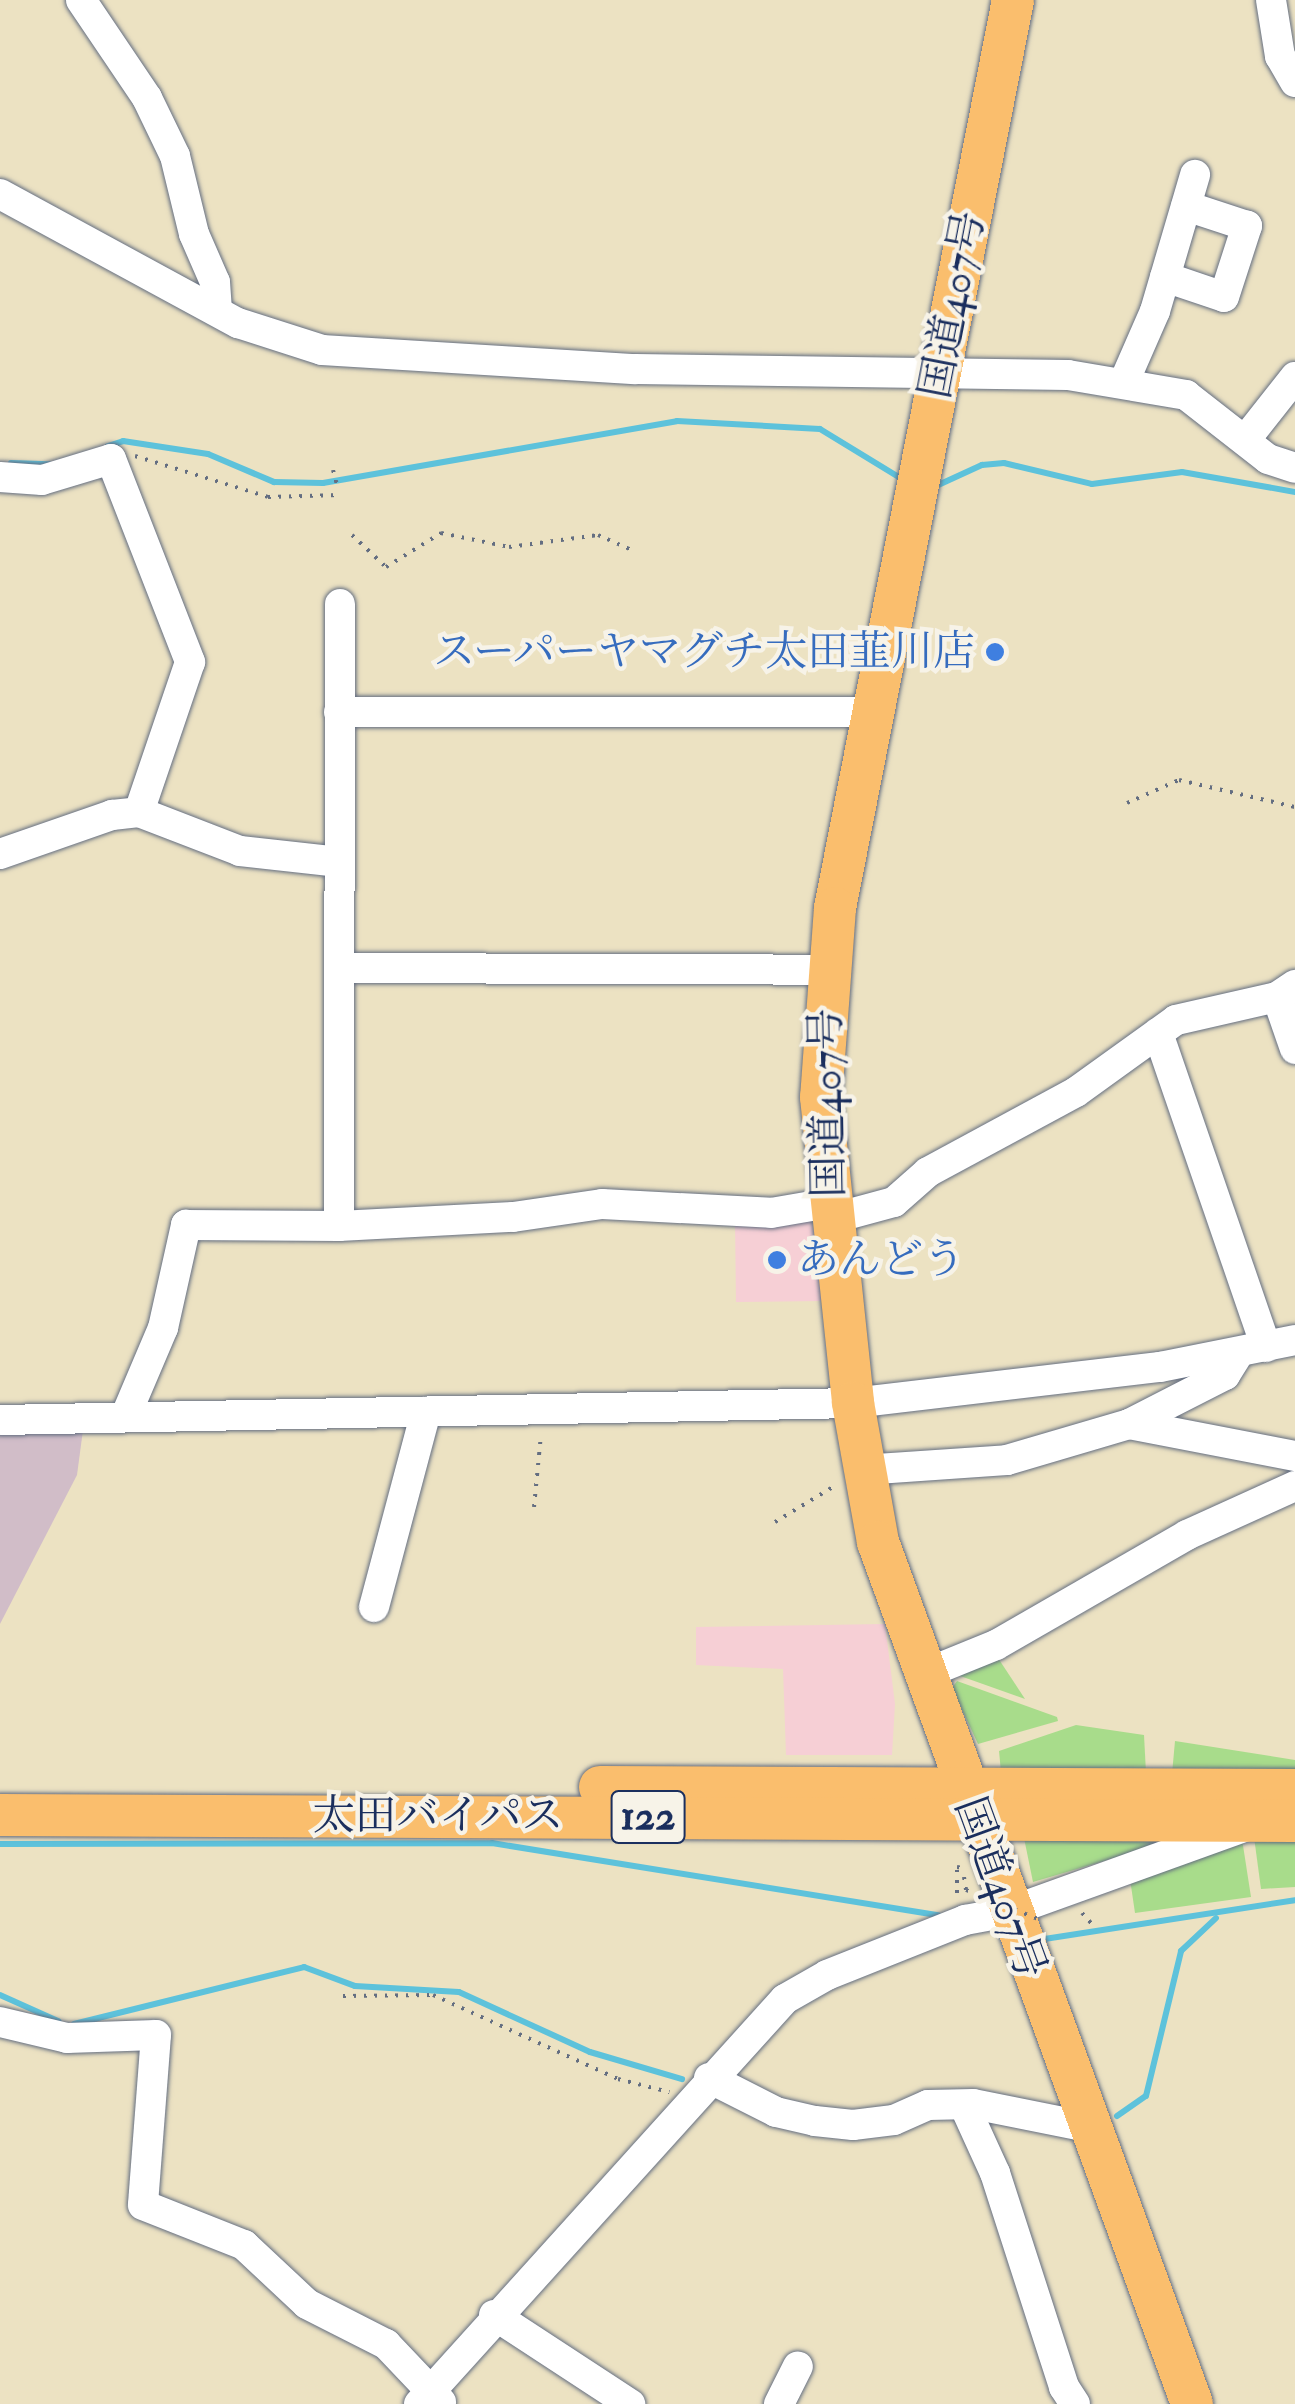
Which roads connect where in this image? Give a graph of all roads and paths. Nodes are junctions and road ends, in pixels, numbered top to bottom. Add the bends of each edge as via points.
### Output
1 (81, 0) edge
2 (1013, 0) edge
3 (1271, 0) edge
4 (1295, 82) edge
5 (1195, 175) dead end
6 (0, 194) edge
7 (1186, 206) junction
8 (1165, 278) junction
9 (216, 312) junction
10 (939, 374) junction
11 (1295, 377) edge
12 (1124, 382) junction
13 (1246, 439) junction
14 (111, 459) junction
15 (1295, 468) edge
16 (333, 470) dead end
17 (0, 477) edge
18 (352, 535) dead end
19 (630, 549) dead end
20 (340, 604) dead end
21 (339, 712) junction
22 (875, 712) junction
23 (1126, 803) dead end
24 (1295, 807) edge
25 (139, 812) junction
26 (0, 854) edge
27 (339, 862) junction
28 (340, 968) junction
29 (826, 970) junction
30 (1286, 991) edge
31 (1158, 1033) junction
32 (1295, 1049) edge
33 (830, 1211) junction
34 (339, 1226) junction
35 (1267, 1347) edge
36 (852, 1404) junction
37 (544, 1410) junction
38 (426, 1412) junction
39 (126, 1415) junction
40 (0, 1420) edge
41 (1128, 1424) junction
42 (1295, 1456) edge
43 (862, 1470) junction
44 (1295, 1486) edge
45 (534, 1506) dead end
46 (775, 1522) dead end
47 (374, 1607) dead end
48 (922, 1675) junction
49 (0, 1786) edge
50 (1295, 1790) edge
51 (970, 1806) junction
52 (0, 1815) edge
53 (1277, 1821) edge
54 (959, 1891) dead end
55 (1077, 1914) dead end
56 (1023, 1916) junction
57 (1092, 1924) dead end
58 (344, 1996) dead end
59 (0, 2022) edge
60 (701, 2088) junction
61 (964, 2105) junction
62 (1088, 2127) junction
63 (494, 2315) junction
64 (798, 2366) dead end
65 (430, 2400) edge
66 (630, 2404) edge
67 (779, 2404) edge
68 (1076, 2404) edge
69 (1192, 2404) edge

1 - 9 street via 147,98 176,156 194,234 215,282
2 - 10 highway, 国道407号
3 - 4 street via 1280,56
5 - 7 street
6 - 9 street
7 - 8 street
7 - 8 street via 1247,226 1224,297
8 - 12 street
9 - 10 street via 287,342 353,356
10 - 12 street via 1068,374
10 - 22 highway, 国道407号
11 - 13 street
12 - 13 street via 1186,395
13 - 15 street via 1268,459
14 - 16 path via 155,459 268,497 339,492
14 - 17 street via 42,480
14 - 25 street via 190,662
18 - 19 path via 386,567 442,533 509,547 598,535
20 - 21 street
21 - 22 street
21 - 27 street
22 - 29 highway, 国道407号
23 - 24 path via 1179,780
25 - 26 street via 112,814
25 - 27 street via 240,851
27 - 28 street
28 - 29 street
28 - 34 street
29 - 33 highway, 国道407号 via 822,1098
30 - 31 street via 1176,1020
30 - 32 street
31 - 33 street via 1076,1092 928,1172 894,1202
31 - 35 street
33 - 34 street via 692,1213 602,1204 513,1217
33 - 36 highway, 国道407号
34 - 39 street via 186,1225 163,1328
35 - 36 street
35 - 41 street
36 - 37 street
36 - 43 highway, 国道407号
37 - 38 street
37 - 45 path
38 - 39 street
38 - 47 street
39 - 40 street
41 - 42 street
41 - 43 street via 1007,1460
43 - 46 path
43 - 48 highway, 国道407号
44 - 48 street via 1216,1520 996,1645
48 - 51 highway, 国道407号
49 - 51 highway, 太田バイパス / 122
50 - 51 highway, 太田バイパス / 122
51 - 52 highway, 太田バイパス / 122
51 - 53 highway, 太田バイパス / 122
51 - 56 highway, 国道407号
53 - 56 street
54 - 56 path, bridge via 962,1866 966,1890
55 - 57 path via 1085,1912
56 - 60 street via 965,1920 827,1975 786,1999
56 - 62 highway, 国道407号
58 - 60 path via 434,1995 618,2079
59 - 65 street via 67,2038 156,2035 143,2205 244,2244 307,2304 386,2344
60 - 61 street via 788,2116 853,2125 894,2120 928,2105
60 - 63 street
61 - 62 street
61 - 68 street via 995,2172 1064,2387
62 - 69 highway, 国道407号
63 - 65 street
63 - 66 street
64 - 67 street

